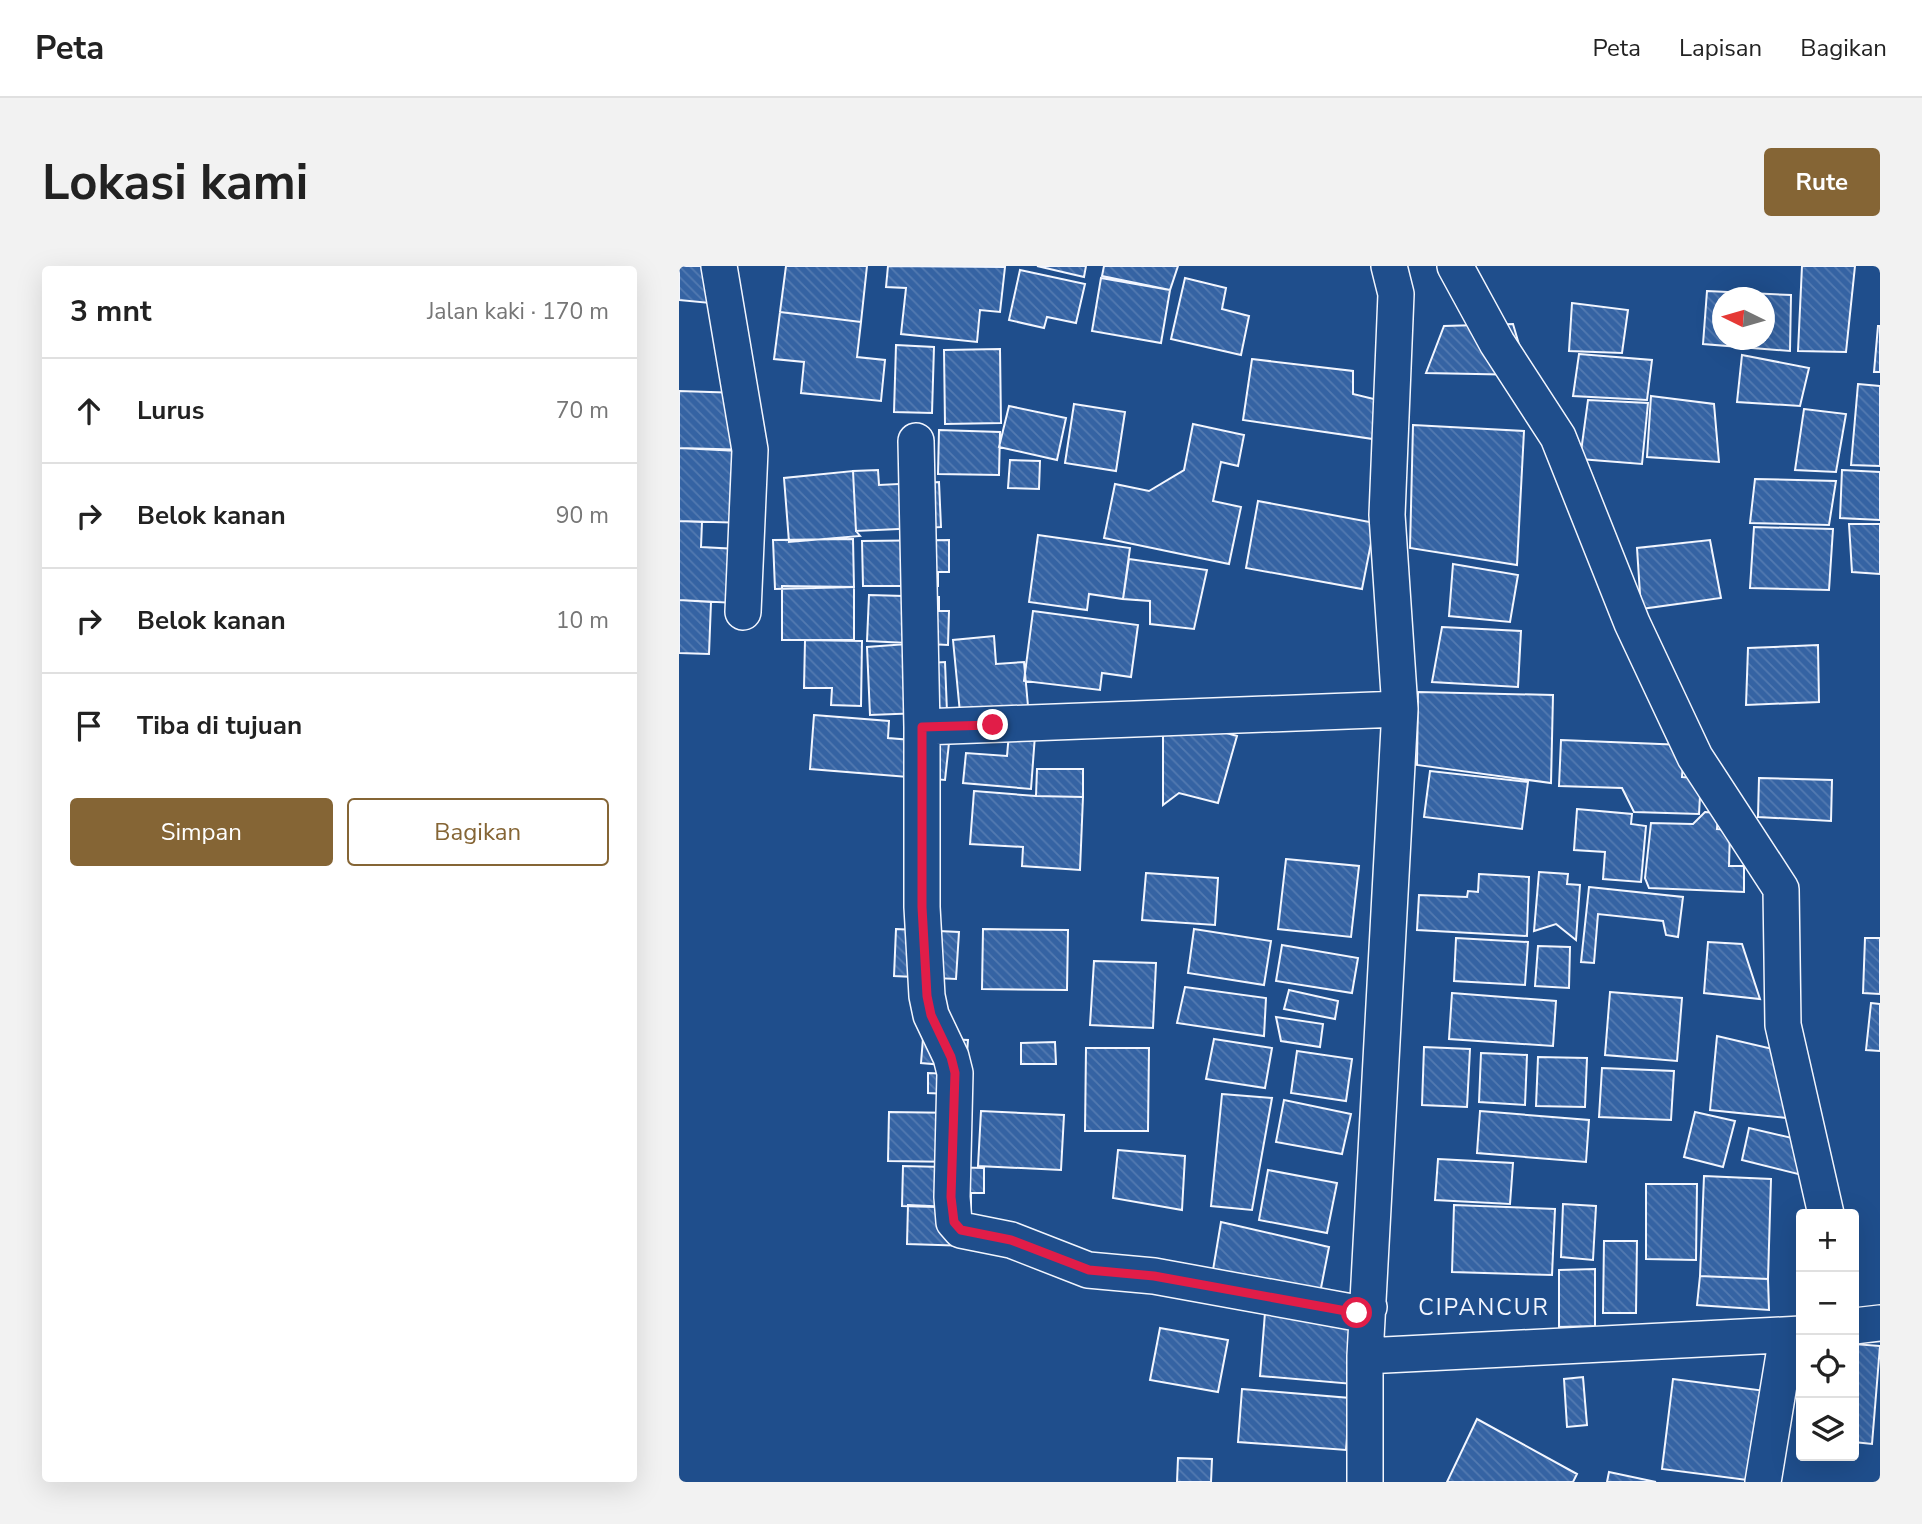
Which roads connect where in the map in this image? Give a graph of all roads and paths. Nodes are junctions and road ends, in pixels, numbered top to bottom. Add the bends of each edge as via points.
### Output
1 (719, 266) edge
2 (1389, 266) edge
3 (1455, 266) edge
4 (916, 441) dead end
5 (743, 612) dead end
6 (1400, 709) junction
7 (922, 727) junction
8 (1825, 1209) edge
9 (1369, 1307) junction
10 (1880, 1323) edge
11 (1859, 1325) edge
12 (1794, 1335) edge
13 (1365, 1356) junction
14 (1365, 1482) edge
15 (1763, 1482) edge

1 - 5 street via 750,450
2 - 6 street via 1397,294 1387,515
3 - 8 street via 1557,438 1632,623 1695,757 1781,889 1783,1025
4 - 7 street
6 - 7 street
6 - 9 street
7 - 9 street via 927,996 955,1073 954,1222 961,1230 1011,1240 1089,1270 1154,1276 1357,1313
9 - 13 street
10 - 11 street
12 - 13 street
12 - 15 street
13 - 14 street

